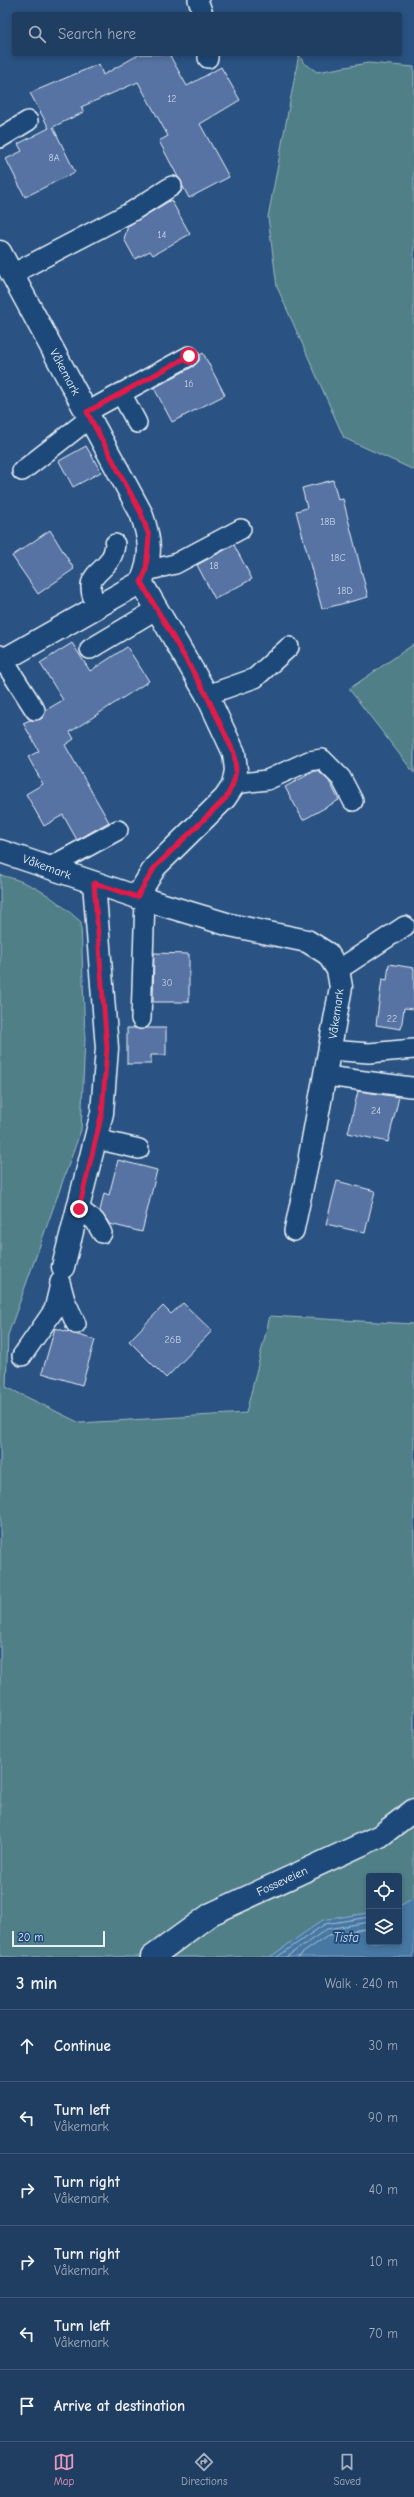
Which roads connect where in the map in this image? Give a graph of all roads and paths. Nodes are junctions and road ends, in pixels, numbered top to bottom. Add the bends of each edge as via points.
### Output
1 (198, 0) edge
2 (202, 12) edge
3 (28, 122) dead end
4 (0, 138) edge
5 (172, 186) dead end
6 (0, 252) edge
7 (12, 274) junction
8 (189, 356) dead end
9 (121, 393) junction
10 (88, 415) junction
11 (137, 423) dead end
12 (22, 471) dead end
13 (241, 529) dead end
14 (115, 544) dead end
15 (144, 577) junction
16 (97, 607) junction
17 (156, 609) junction
18 (289, 647) dead end
19 (90, 649) dead end
20 (1, 659) edge
21 (207, 696) junction
22 (35, 710) dead end
23 (233, 784) junction
24 (353, 801) dead end
25 (118, 830) dead end
26 (0, 851) edge
27 (50, 867) junction
28 (94, 883) junction
29 (141, 899) junction
30 (405, 926) dead end
31 (338, 970) junction
32 (141, 1019) dead end
33 (414, 1049) edge
34 (330, 1050) junction
35 (326, 1076) junction
36 (411, 1087) dead end
37 (96, 1139) junction
38 (139, 1149) dead end
39 (310, 1156) joint
40 (79, 1209) junction
41 (294, 1231) dead end
42 (102, 1233) dead end
43 (62, 1276) junction
44 (76, 1324) dead end
45 (22, 1356) dead end
46 (414, 1810) edge
47 (152, 1957) edge

1 - 2 lane
3 - 4 lane
5 - 7 lane via 131,212
6 - 7 street, Våkemark
7 - 10 street, Våkemark
8 - 9 lane
9 - 10 lane
9 - 11 lane
10 - 12 lane
10 - 15 street, Våkemark via 141,513 149,536
13 - 15 lane via 175,564
14 - 16 lane via 114,553 91,581 89,592
15 - 16 street
15 - 17 street
16 - 20 street
17 - 19 lane
17 - 21 street
18 - 21 lane via 255,678
20 - 22 lane
21 - 23 street via 234,753 236,770
23 - 24 lane via 267,780 309,760 322,760 341,778
23 - 29 street via 216,809 155,867
25 - 27 lane
26 - 27 street, Våkemark
27 - 28 street, Våkemark
28 - 29 street, Våkemark
28 - 37 street via 107,1048 102,1113
29 - 31 street, Våkemark via 230,925 307,941 328,954
29 - 32 lane
30 - 31 lane
31 - 34 street, Våkemark via 341,987
33 - 34 lane via 369,1053
34 - 35 street, Våkemark
35 - 36 lane
35 - 39 street, Våkemark
37 - 38 lane
37 - 40 street
39 - 41 lane
40 - 42 lane via 95,1221
40 - 43 street
43 - 44 lane
43 - 45 lane via 54,1310
46 - 47 street, Fosseveien via 380,1836 211,1914

